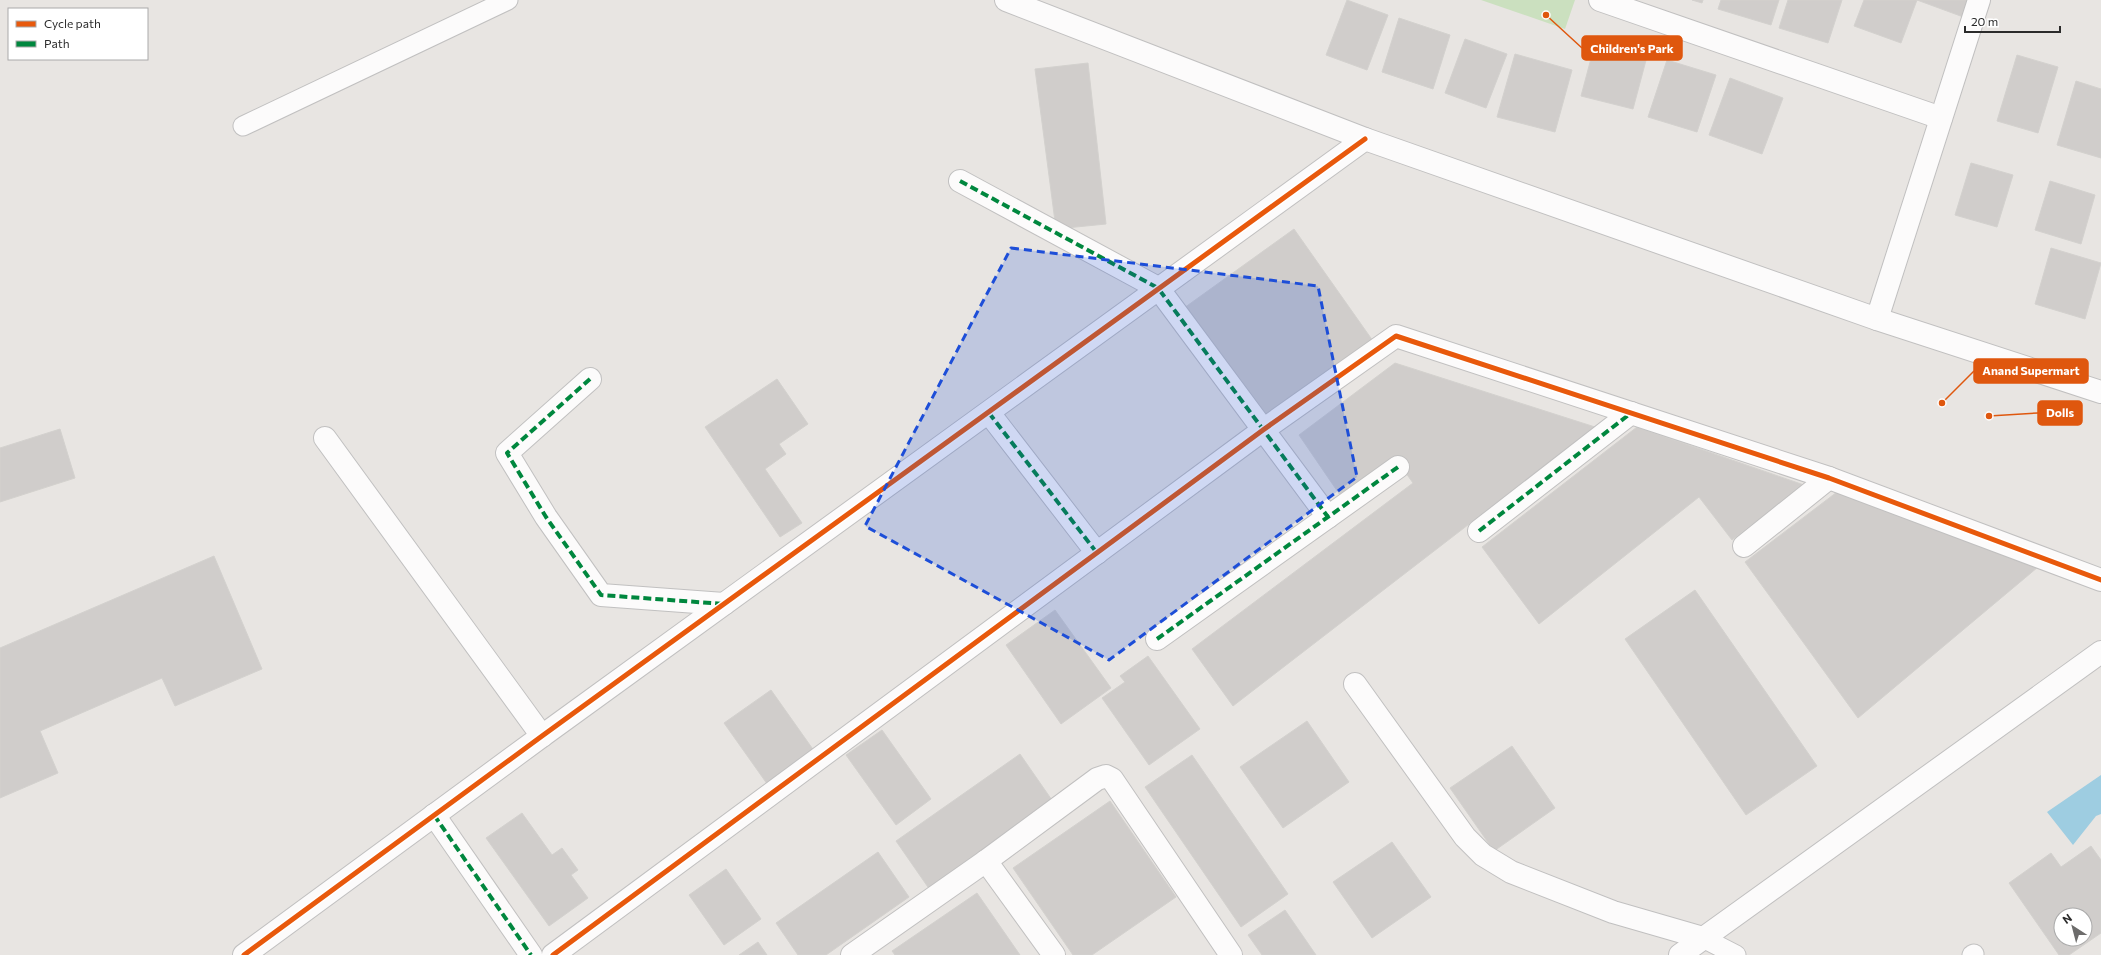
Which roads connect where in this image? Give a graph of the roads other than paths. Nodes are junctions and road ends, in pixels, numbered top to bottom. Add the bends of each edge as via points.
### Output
1 (508, 0) edge
2 (1006, 0) edge
3 (1600, 0) edge
4 (1979, 0) edge
5 (1941, 118) junction
6 (243, 126) dead end
7 (1365, 139) junction
8 (960, 181) dead end
9 (1158, 288) junction
10 (1877, 319) junction
11 (590, 379) dead end
12 (2101, 392) edge
13 (989, 413) junction
14 (1631, 413) junction
15 (1263, 430) junction
16 (325, 438) dead end
17 (1398, 467) dead end
18 (1829, 478) junction
19 (1328, 516) junction
20 (1479, 531) dead end
21 (1744, 546) dead end
22 (1097, 553) junction
23 (2101, 580) edge
24 (724, 604) junction
25 (1157, 639) dead end
26 (2101, 652) edge
27 (1355, 684) dead end
28 (542, 736) junction
29 (434, 816) junction
30 (986, 861) junction
31 (1703, 938) junction
32 (860, 953) edge
33 (244, 955) edge
34 (531, 955) edge
35 (553, 955) edge
36 (1054, 955) edge
37 (1231, 955) edge
38 (1680, 955) edge
39 (1736, 955) edge

1 - 6 lane
2 - 7 street
3 - 5 street
4 - 5 street
5 - 10 street
7 - 9 street
7 - 10 street
8 - 9 street
9 - 13 street
9 - 15 street
10 - 12 street
11 - 24 street via 507,453 546,517 601,595
13 - 22 street
13 - 24 street
14 - 15 street via 1396,336
14 - 18 street
14 - 20 street
15 - 19 street
15 - 22 street
16 - 28 street
17 - 19 street
18 - 21 street
18 - 23 street
19 - 25 street
22 - 35 street
24 - 28 street
26 - 31 street
27 - 31 street via 1465,837 1483,855 1511,872 1613,912
28 - 29 street
29 - 33 street
29 - 34 street
30 - 32 street
30 - 36 street
30 - 37 street via 1096,778 1110,777
31 - 38 street
31 - 39 lane

